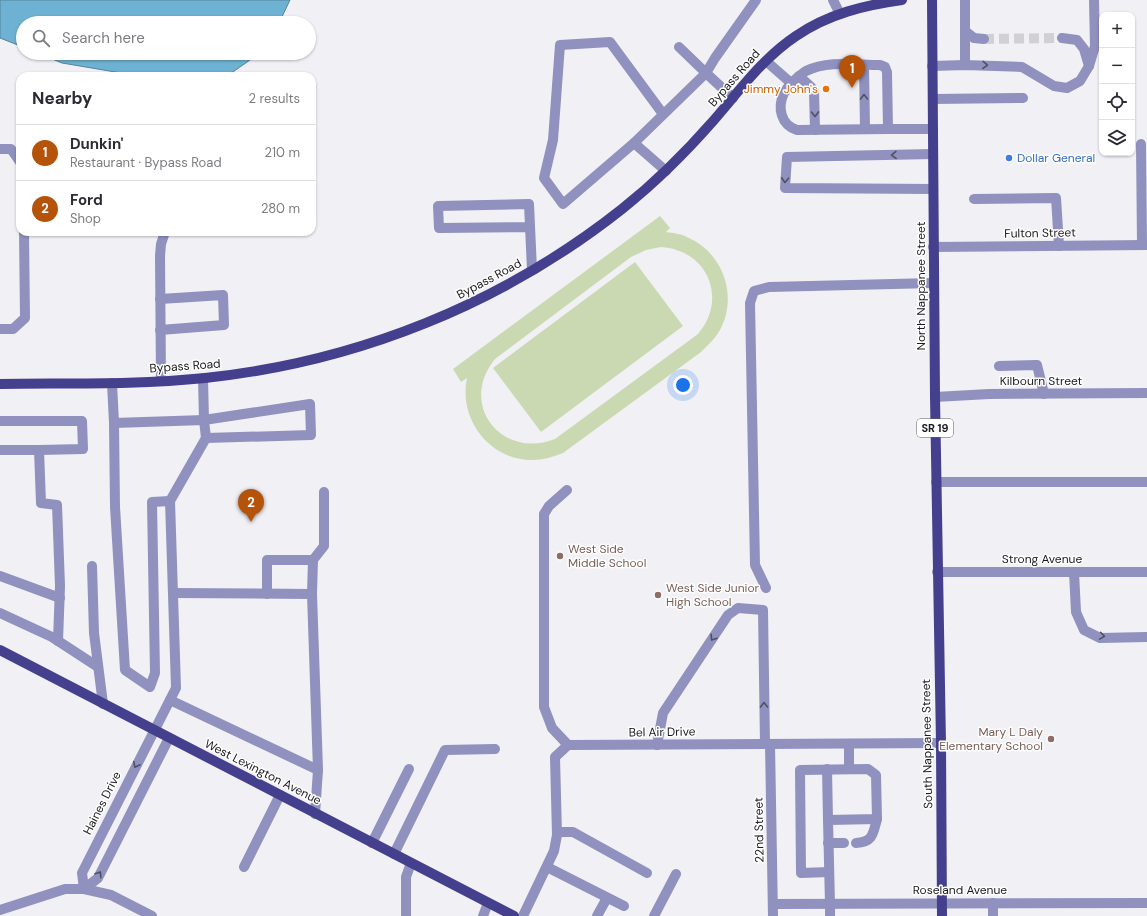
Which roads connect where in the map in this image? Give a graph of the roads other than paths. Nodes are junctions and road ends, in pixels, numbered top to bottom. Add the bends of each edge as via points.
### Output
1 (756, 0) edge
2 (833, 0) edge
3 (902, 0) edge
4 (932, 0) edge
5 (964, 0) edge
6 (1094, 0) edge
7 (840, 14) junction
8 (965, 31) junction
9 (1062, 38) tunnel mouth
10 (984, 39) tunnel mouth
11 (679, 47) dead end
12 (766, 61) junction
13 (864, 65) junction
14 (965, 65) junction
15 (932, 66) junction
16 (1089, 66) junction
17 (706, 73) junction
18 (795, 79) junction
19 (733, 98) junction
20 (1023, 98) dead end
21 (932, 99) junction
22 (664, 114) junction
23 (865, 129) junction
24 (888, 129) junction
25 (933, 129) junction
26 (816, 130) junction
27 (634, 142) junction
28 (1141, 144) dead end
29 (0, 149) edge
30 (933, 154) junction
31 (16, 156) edge
32 (666, 171) junction
33 (933, 189) junction
34 (974, 199) dead end
35 (530, 227) junction
36 (24, 236) edge
37 (164, 236) edge
38 (1144, 245) edge
39 (1059, 246) junction
40 (933, 247) junction
41 (532, 270) junction
42 (934, 283) junction
43 (160, 299) junction
44 (0, 329) edge
45 (160, 330) junction
46 (999, 366) dead end
47 (203, 378) junction
48 (161, 381) junction
49 (112, 383) junction
50 (0, 384) edge
51 (1147, 393) edge
52 (1044, 394) junction
53 (934, 397) junction
54 (204, 420) junction
55 (0, 421) edge
56 (114, 423) junction
57 (206, 438) junction
58 (0, 450) edge
59 (39, 450) junction
60 (936, 482) junction
61 (1147, 482) edge
62 (567, 490) dead end
63 (324, 492) dead end
64 (170, 501) junction
65 (313, 560) junction
66 (92, 566) dead end
67 (937, 572) junction
68 (1074, 572) junction
69 (1147, 572) edge
70 (0, 576) edge
71 (766, 588) dead end
72 (173, 593) junction
73 (267, 594) junction
74 (312, 594) junction
75 (60, 598) junction
76 (0, 613) edge
77 (1147, 637) edge
78 (58, 641) junction
79 (0, 650) edge
80 (98, 667) junction
81 (170, 700) junction
82 (103, 704) junction
83 (154, 730) junction
84 (169, 738) junction
85 (941, 743) junction
86 (768, 744) junction
87 (849, 744) junction
88 (657, 745) junction
89 (568, 746) junction
90 (495, 749) dead end
91 (409, 769) dead end
92 (827, 769) junction
93 (848, 769) junction
94 (318, 770) junction
95 (280, 796) junction
96 (315, 814) junction
97 (877, 819) junction
98 (828, 820) junction
99 (557, 832) junction
100 (372, 843) junction
101 (828, 843) junction
102 (844, 843) dead end
103 (856, 843) dead end
104 (394, 854) junction
105 (411, 863) junction
106 (244, 867) dead end
107 (547, 867) junction
108 (829, 872) junction
109 (647, 873) dead end
110 (676, 874) dead end
111 (84, 889) junction
112 (607, 898) junction
113 (488, 903) junction
114 (942, 903) junction
115 (993, 903) junction
116 (1147, 903) edge
117 (773, 904) junction
118 (830, 904) junction
119 (624, 906) dead end
120 (0, 910) edge
121 (152, 916) edge
122 (406, 916) edge
123 (483, 916) edge
124 (514, 916) edge
125 (523, 916) edge
126 (597, 916) edge
127 (654, 916) edge
128 (773, 916) edge
129 (830, 916) edge
130 (942, 916) edge
131 (993, 916) edge

1 - 17 street
2 - 7 street
3 - 7 main road, Bypass Road via 875,4
4 - 15 main road, North Nappanee Street / SR 19
5 - 8 street
6 - 16 street via 1095,46
7 - 12 main road, Bypass Road via 797,34
8 - 10 street via 974,38
8 - 14 street
9 - 16 street via 1077,40 1084,49
11 - 17 street
12 - 18 street
12 - 19 main road, Bypass Road
13 - 18 street via 817,67
23 -> 13 street
13 - 24 street via 880,65 885,67 887,72
14 - 15 street
14 -> 16 street via 1022,66 1054,86 1067,88 1080,81
15 - 21 main road, North Nappanee Street / SR 19
17 - 19 street
17 - 22 street
18 -> 26 street via 814,91
18 - 26 street via 784,93 782,118 792,129
19 - 32 main road, Bypass Road via 689,149
20 - 21 street
21 - 25 main road, North Nappanee Street / SR 19
22 - 27 street
22 - 27 street via 610,42 560,45 553,140 544,178 563,204
23 - 24 street
23 - 26 street
24 - 25 street
25 - 30 main road, North Nappanee Street / SR 19
27 - 32 street
28 - 38 street
29 - 31 street via 11,149
30 - 33 main road, North Nappanee Street / SR 19
30 -> 33 street via 787,157 785,188
32 - 41 main road, Bypass Road via 591,232
33 - 40 main road, North Nappanee Street / SR 19
34 - 39 street via 1056,198
35 - 35 street via 529,204 438,206 439,228
35 - 41 street
36 - 44 street via 25,318 13,329
37 - 43 street via 160,256
38 - 39 street, Fulton Street
39 - 40 street, Fulton Street
40 - 42 main road, North Nappanee Street / SR 19
41 - 47 main road, Bypass Road via 460,309 371,343 306,361
42 - 53 main road, North Nappanee Street / SR 19
42 - 71 street via 769,287 754,291 750,303 755,566
43 - 45 street
43 - 45 street via 223,295 224,325
45 - 48 street
46 - 52 street via 1037,365
47 - 48 main road, Bypass Road
47 - 54 street
48 - 49 main road, Bypass Road
49 - 50 main road, Bypass Road
49 - 56 street
51 - 52 street, Kilbourn Street
52 - 53 street, Kilbourn Street
53 - 60 main road, North Nappanee Street / SR 19
54 - 56 street
54 - 57 street
54 - 57 street via 310,404 311,435
55 - 59 street via 82,421 83,449
56 - 64 street via 115,507 125,670 150,687 155,673 152,502
57 - 64 street
58 - 59 street
59 - 75 street via 41,503 57,505
60 - 61 street
60 - 67 main road, North Nappanee Street / SR 19
62 - 89 street via 544,514 544,707 552,728
63 - 65 street via 324,546
64 - 72 street, Haines Drive
65 - 73 street via 267,560
65 - 74 street
66 - 80 street
67 - 68 street, Strong Avenue
67 - 85 main road, South Nappanee Street / SR 19
68 - 69 street, Strong Avenue
68 -> 77 street via 1076,612 1084,630 1100,638
70 - 75 street
72 - 73 street
72 - 81 street, Haines Drive via 176,688
73 - 74 street
74 - 94 street
75 - 78 street
76 - 78 street
78 - 80 street
79 - 82 main road, West Lexington Avenue
80 - 82 street
81 - 83 street, Haines Drive
81 - 94 street
82 - 83 main road, West Lexington Avenue
83 - 84 main road, West Lexington Avenue
83 -> 111 street, Haines Drive via 82,873
84 - 95 main road, West Lexington Avenue
111 -> 84 street via 98,878
85 - 87 street, Bel Air Drive
85 - 114 main road, South Nappanee Street / SR 19
86 - 87 street, Bel Air Drive
86 - 88 street, Bel Air Drive
86 -> 88 street, 22nd Street via 763,610 738,608 728,615 664,713
86 - 117 street, 22nd Street
87 - 93 street
88 - 89 street, Bel Air Drive
89 - 99 street via 555,758
90 - 104 street via 445,750
91 - 100 street
92 - 93 street
92 - 98 street
92 - 108 street via 800,770 801,873
93 - 97 street via 868,769 876,775
94 - 96 street
95 - 96 main road, West Lexington Avenue
95 - 106 street
96 - 100 main road, West Lexington Avenue
97 - 98 street
97 - 103 street via 873,836 864,842
98 - 101 street
99 - 107 street via 554,851
99 - 109 street via 573,832
100 - 104 main road, West Lexington Avenue
101 - 102 street
101 - 108 street
104 - 105 main road, West Lexington Avenue
105 - 113 main road, West Lexington Avenue
105 - 122 street via 406,877
107 - 112 street
107 - 125 street
108 - 118 street
110 - 127 street
111 - 120 street via 65,889
111 - 121 street via 111,895
112 - 119 street
112 - 126 street
113 - 123 street
113 - 124 main road, West Lexington Avenue
114 - 115 street, Roseland Avenue
114 - 118 street, Roseland Avenue
114 - 130 main road, South Nappanee Street / SR 19
115 - 116 street, Roseland Avenue
115 - 131 street
117 - 118 street, Roseland Avenue
117 - 128 street, 22nd Street
118 - 129 street

